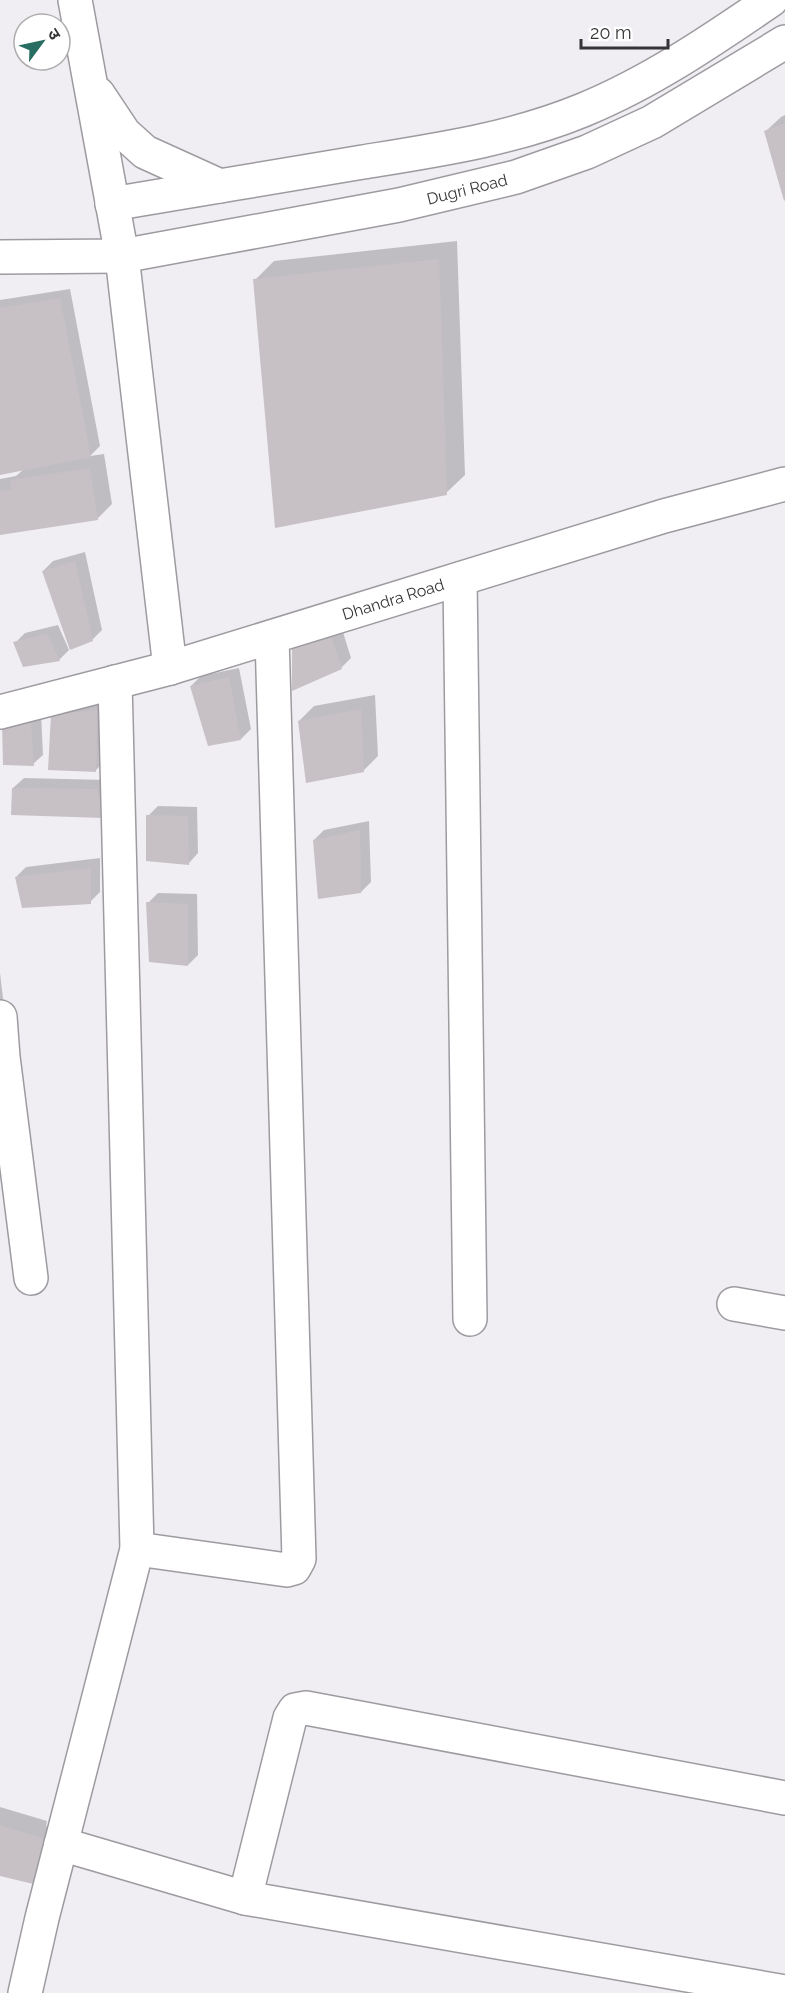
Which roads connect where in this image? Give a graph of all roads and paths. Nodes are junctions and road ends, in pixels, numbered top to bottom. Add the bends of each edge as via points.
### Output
1 (75, 0) edge
2 (771, 0) edge
3 (785, 42) edge
4 (90, 83) junction
5 (220, 186) junction
6 (112, 204) junction
7 (122, 256) junction
8 (0, 257) edge
9 (785, 484) edge
10 (460, 579) junction
11 (272, 637) junction
12 (171, 668) junction
13 (115, 682) junction
14 (0, 712) edge
15 (0, 1017) edge
16 (2, 1058) edge
17 (31, 1278) dead end
18 (734, 1305) dead end
19 (785, 1313) edge
20 (470, 1319) dead end
21 (137, 1549) junction
22 (785, 1798) edge
23 (61, 1844) junction
24 (245, 1898) junction
25 (785, 1992) edge
26 (25, 1993) edge

1 - 4 street
2 - 5 street via 689,55 583,110 463,145
3 - 7 street, Dugri Road via 652,122 587,152 516,177 399,205
4 - 5 street via 124,133 145,152
4 - 6 street
5 - 6 street
6 - 7 street
7 - 8 street, Dugri Road
7 - 12 street
9 - 10 street, Dhandra Road via 664,516
10 - 11 street, Dhandra Road
10 - 20 street
11 - 12 street, Dhandra Road
11 - 21 street via 299,1559 294,1568 286,1570
12 - 13 street, Dhandra Road
13 - 14 street, Dhandra Road
13 - 21 street
15 - 16 street
16 - 17 street
18 - 19 street
21 - 23 street
22 - 24 street via 306,1708 295,1710
23 - 24 street
23 - 26 street
24 - 25 street

